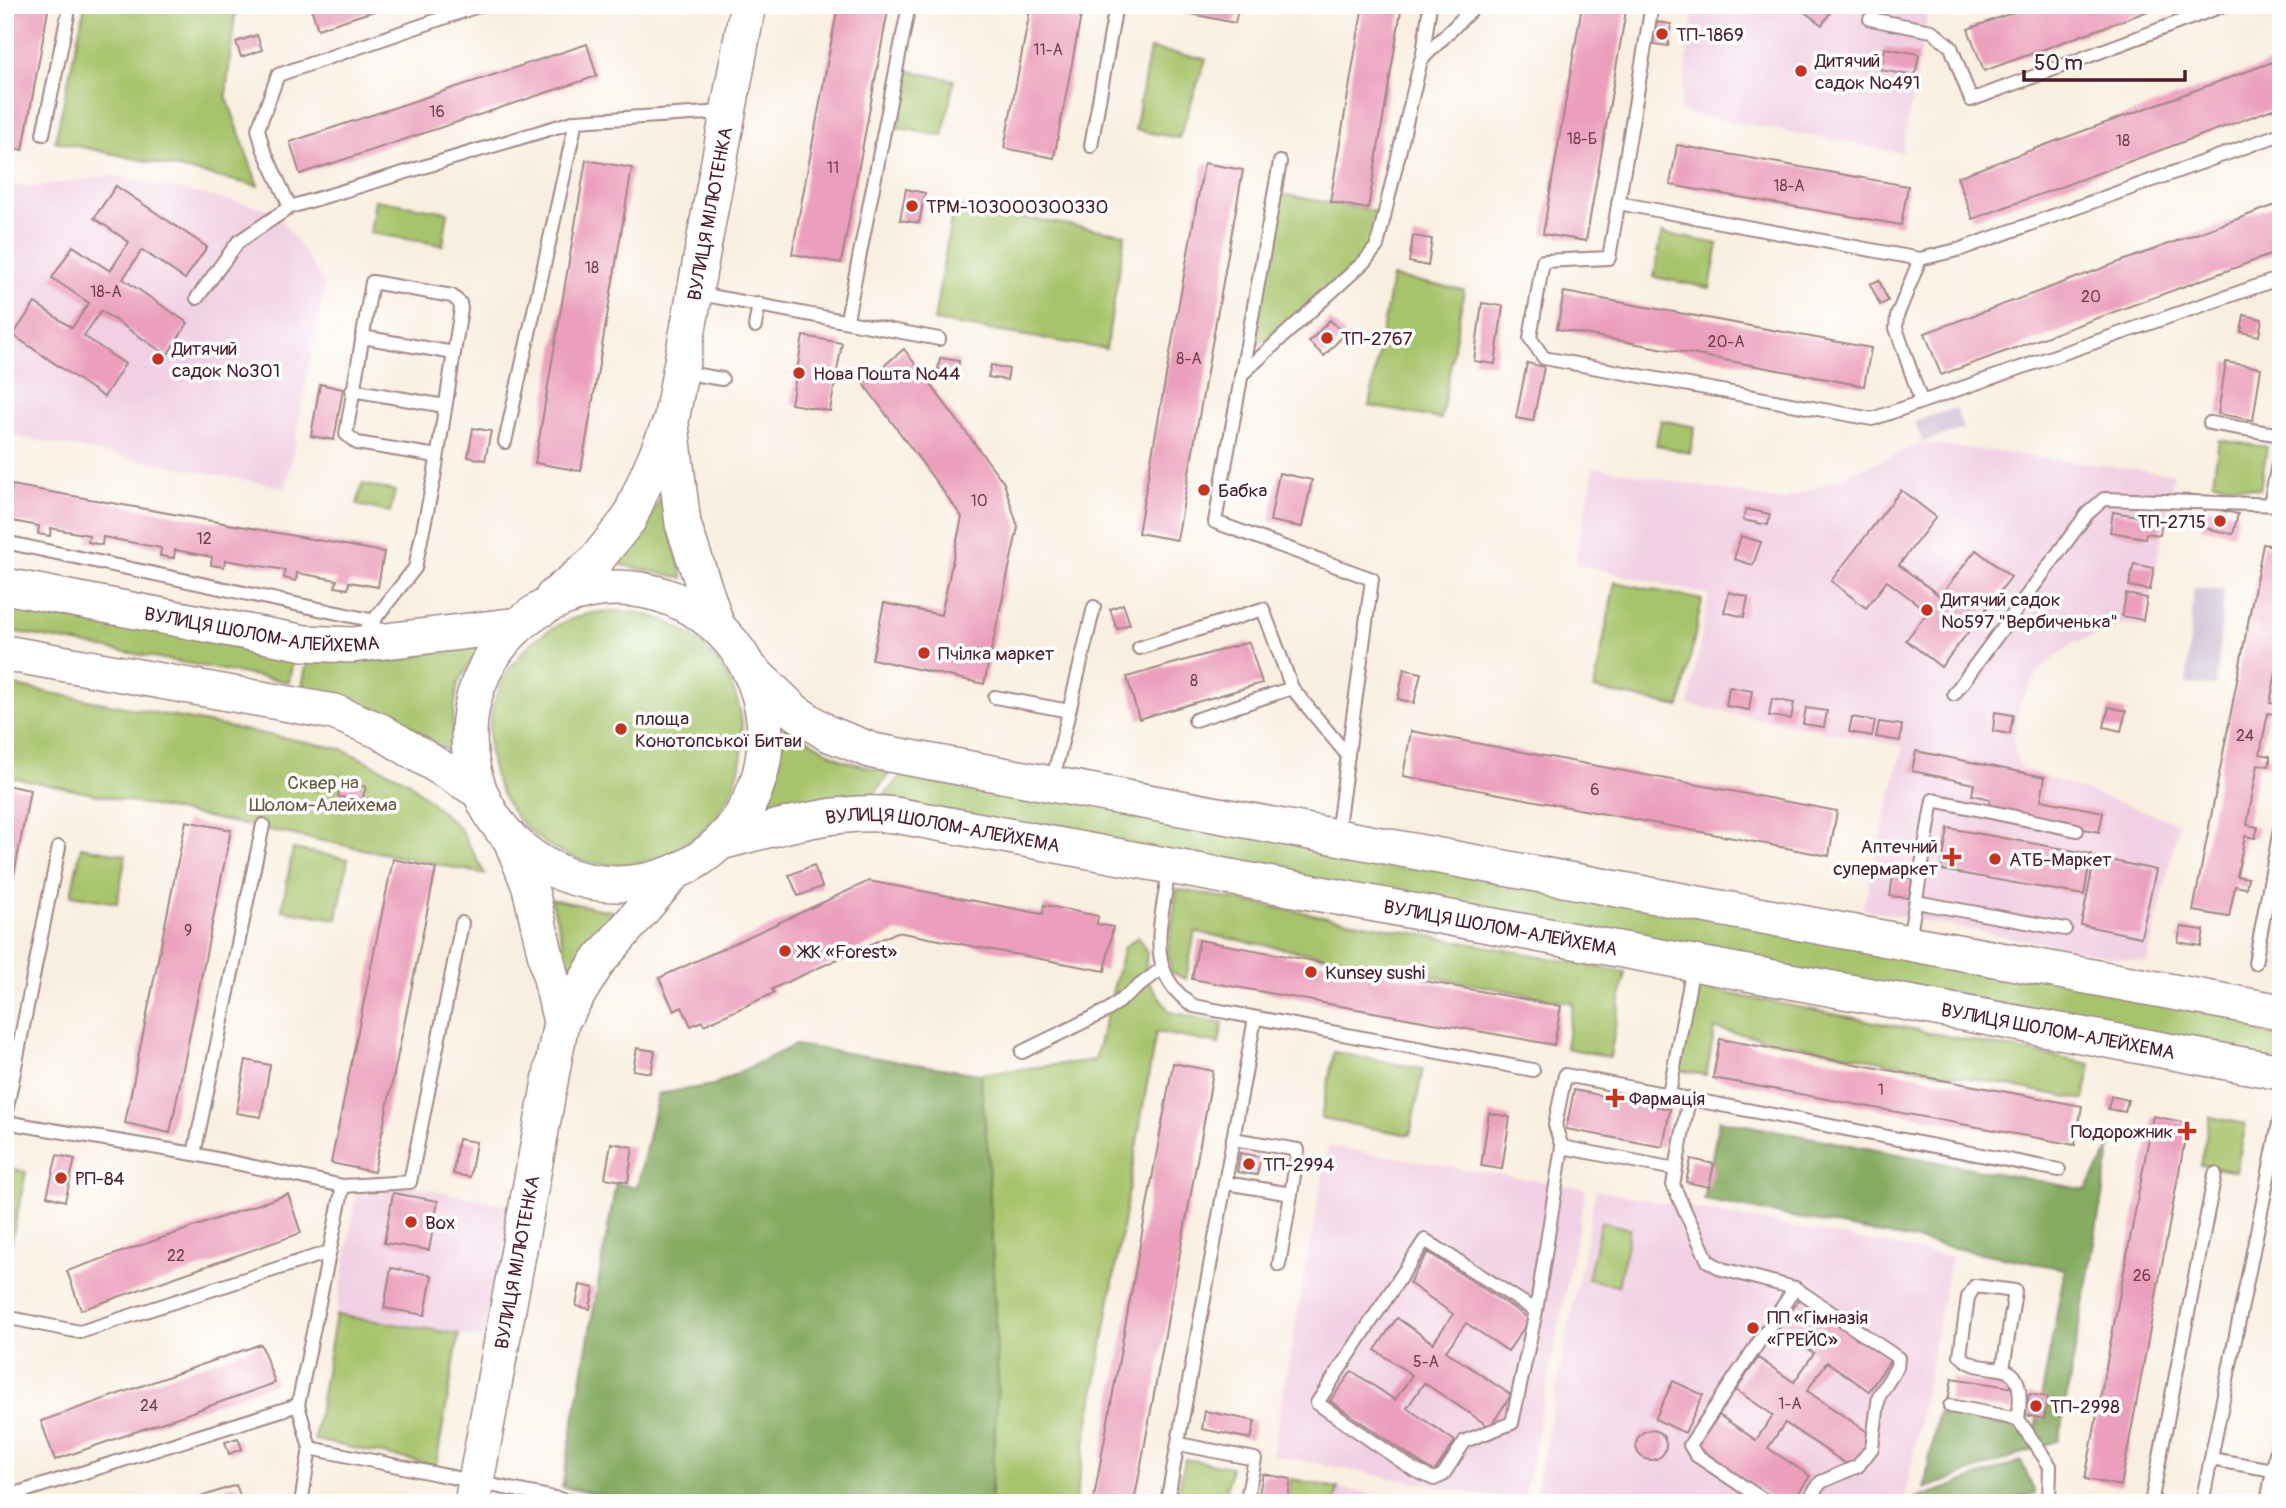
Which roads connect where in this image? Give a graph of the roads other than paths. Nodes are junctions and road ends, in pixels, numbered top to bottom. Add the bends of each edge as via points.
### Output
1 (70, 5) edge
2 (481, 5) edge
3 (748, 5) edge
4 (909, 5) edge
5 (1116, 5) edge
6 (1430, 5) edge
7 (1476, 5) edge
8 (1652, 5) edge
9 (2225, 5) edge
10 (1870, 19) dead end
11 (1422, 60) junction
12 (729, 111) junction
13 (576, 121) junction
14 (43, 134) dead end
15 (2281, 134) edge
16 (1091, 146) dead end
17 (1280, 162) dead end
18 (1618, 203) junction
19 (290, 207) junction
20 (1920, 259) junction
21 (2281, 278) edge
22 (695, 293) junction
23 (197, 298) dead end
24 (759, 304) junction
25 (847, 319) junction
26 (755, 326) dead end
27 (362, 337) junction
28 (939, 339) dead end
29 (454, 353) junction
30 (680, 372) junction
31 (1241, 376) junction
32 (722, 379) dead end
33 (352, 390) junction
34 (1921, 401) junction
35 (445, 406) junction
36 (671, 421) junction
37 (2210, 424) dead end
38 (2281, 435) edge
39 (505, 442) dead end
40 (2281, 450) edge
41 (437, 456) junction
42 (2275, 505) edge
43 (5, 542) edge
44 (5, 586) edge
45 (1094, 607) dead end
46 (528, 618) junction
47 (717, 626) junction
48 (364, 633) junction
49 (1139, 649) dead end
50 (5, 653) edge
51 (748, 667) junction
52 (1292, 688) junction
53 (1954, 694) dead end
54 (995, 697) dead end
55 (1069, 711) junction
56 (1195, 720) dead end
57 (1348, 756) junction
58 (1052, 783) junction
59 (479, 791) junction
60 (2281, 824) edge
61 (263, 825) dead end
62 (2077, 830) dead end
63 (1336, 836) junction
64 (510, 839) junction
65 (721, 842) junction
66 (60, 847) dead end
67 (1169, 866) junction
68 (673, 874) junction
69 (1916, 902) junction
70 (461, 923) dead end
71 (2065, 929) dead end
72 (1909, 944) junction
73 (2255, 963) dead end
74 (1694, 964) junction
75 (1161, 969) junction
76 (2281, 1013) edge
77 (1255, 1018) junction
78 (561, 1022) junction
79 (1021, 1052) dead end
80 (1533, 1070) dead end
81 (2281, 1072) edge
82 (1669, 1094) junction
83 (1689, 1098) junction
84 (2281, 1113) edge
85 (5, 1119) edge
86 (1233, 1139) junction
87 (1562, 1147) junction
88 (194, 1154) junction
89 (1675, 1169) junction
90 (2059, 1170) dead end
91 (2215, 1174) dead end
92 (1226, 1183) junction
93 (343, 1186) junction
94 (1291, 1194) junction
95 (329, 1252) junction
96 (1279, 1265) dead end
97 (1795, 1288) junction
98 (1536, 1311) junction
99 (5, 1317) edge
100 (2003, 1369) junction
101 (298, 1405) junction
102 (1950, 1406) dead end
103 (2018, 1419) junction
104 (2281, 1425) edge
105 (1179, 1444) junction
106 (310, 1448) junction
107 (2211, 1459) junction
108 (2273, 1470) junction
109 (473, 1493) edge
110 (5, 1497) edge
111 (301, 1503) edge
112 (579, 1503) edge
113 (1167, 1503) edge
114 (1246, 1503) edge
115 (1768, 1503) edge
116 (1806, 1503) edge
117 (2049, 1503) edge
118 (2151, 1503) edge
119 (2202, 1503) edge
120 (2267, 1503) edge

1 - 14 lane
2 - 19 lane via 278,75 258,130
3 - 12 street, ВУЛИЦЯ МІЛЮТЕНКА
4 - 25 lane
5 - 16 lane
6 - 11 lane
7 - 11 lane
8 - 18 lane
9 - 10 lane via 1971,100 1951,47 1932,31
11 - 31 lane via 1377,246
12 - 13 lane
12 - 22 street, ВУЛИЦЯ МІЛЮТЕНКА
13 - 19 lane
13 - 39 lane
15 - 20 lane
17 - 31 lane
18 - 20 lane
18 - 34 lane via 1609,258 1543,261 1530,338 1544,358 1872,419
19 - 23 lane via 238,242
20 - 34 lane via 1900,305 1896,328
21 - 34 lane
22 - 24 lane
22 - 30 street, ВУЛИЦЯ МІЛЮТЕНКА
24 - 25 lane
24 - 26 lane
25 - 28 lane
27 - 29 lane
27 - 29 lane via 372,282 457,299 461,309
27 - 33 lane
29 - 35 lane
30 - 32 lane
30 - 36 street, ВУЛИЦЯ МІЛЮТЕНКА
31 - 57 lane via 1214,523 1371,579
33 - 35 lane
33 - 41 lane via 346,427 351,440
35 - 41 lane
36 - 46 street, ВУЛИЦЯ МІЛЮТЕНКА via 629,519 593,564
36 - 47 street, ВУЛИЦЯ МІЛЮТЕНКА via 683,524
37 - 38 lane
40 - 42 lane
41 - 48 lane via 415,568
42 - 53 lane via 2104,499
43 - 48 lane
44 - 48 street, ВУЛИЦЯ ШОЛОМ-АЛЕЙХЕМА via 304,643
45 - 55 lane
46 - 47 street via 564,597 612,588 661,594
46 - 48 street, ВУЛИЦЯ ШОЛОМ-АЛЕЙХЕМА
46 - 59 street via 487,664 472,705 469,749
47 - 51 street
49 - 52 lane via 1263,609
50 - 59 street via 334,712 391,737
51 - 58 street via 794,711 827,733 873,751
51 - 65 street via 764,711 764,759 749,804
52 - 56 lane
52 - 57 lane
54 - 55 lane
55 - 58 lane
57 - 63 lane
58 - 63 street
59 - 64 street
60 - 73 lane
61 - 88 lane
62 - 69 lane via 1933,800
63 - 72 street
64 - 68 street via 545,866 587,881 631,884
64 - 78 street, ВУЛИЦЯ МІЛЮТЕНКА via 530,887
65 - 67 street, ВУЛИЦЯ ШОЛОМ-АЛЕЙХЕМА via 860,811
65 - 68 street via 699,861
66 - 85 lane
67 - 74 street, ВУЛИЦЯ ШОЛОМ-АЛЕЙХЕМА
67 - 75 lane via 1158,954
68 - 78 street, ВУЛИЦЯ МІЛЮТЕНКА via 597,963
69 - 71 lane
69 - 72 lane
70 - 93 lane via 410,1182
72 - 76 street
74 - 81 street, ВУЛИЦЯ ШОЛОМ-АЛЕЙХЕМА
74 - 82 lane
75 - 77 lane via 1178,996 1195,1006
75 - 79 lane via 1108,1010
77 - 80 lane
77 - 86 lane
78 - 109 street, ВУЛИЦЯ МІЛЮТЕНКА
82 - 83 lane
82 - 87 lane via 1565,1075 1555,1125
83 - 89 lane
83 - 90 lane
84 - 107 lane
85 - 88 lane
86 - 92 lane
86 - 94 lane via 1298,1150
87 - 89 lane
87 - 98 lane
88 - 93 lane
89 - 97 lane via 1674,1191 1707,1261
91 - 118 lane
92 - 94 lane
92 - 105 lane
93 - 95 lane
94 - 96 lane
95 - 99 lane via 80,1332
95 - 101 lane
97 - 115 lane via 1690,1445 1696,1455
97 - 116 lane via 1898,1357 1897,1367 1879,1395 1872,1448 1858,1466 1821,1482
98 - 98 lane via 1513,1423 1465,1441 1443,1475 1434,1479 1317,1403 1425,1240
100 - 100 lane via 2015,1291 1975,1286 1968,1297 1960,1355 1968,1362
100 - 103 lane via 2021,1388
101 - 106 lane
101 - 110 lane
102 - 103 lane
103 - 117 lane via 2050,1466
104 - 108 lane
105 - 113 lane
105 - 114 lane via 1255,1459
106 - 109 lane
106 - 111 lane
107 - 108 lane
107 - 119 lane
108 - 120 lane
109 - 112 lane

